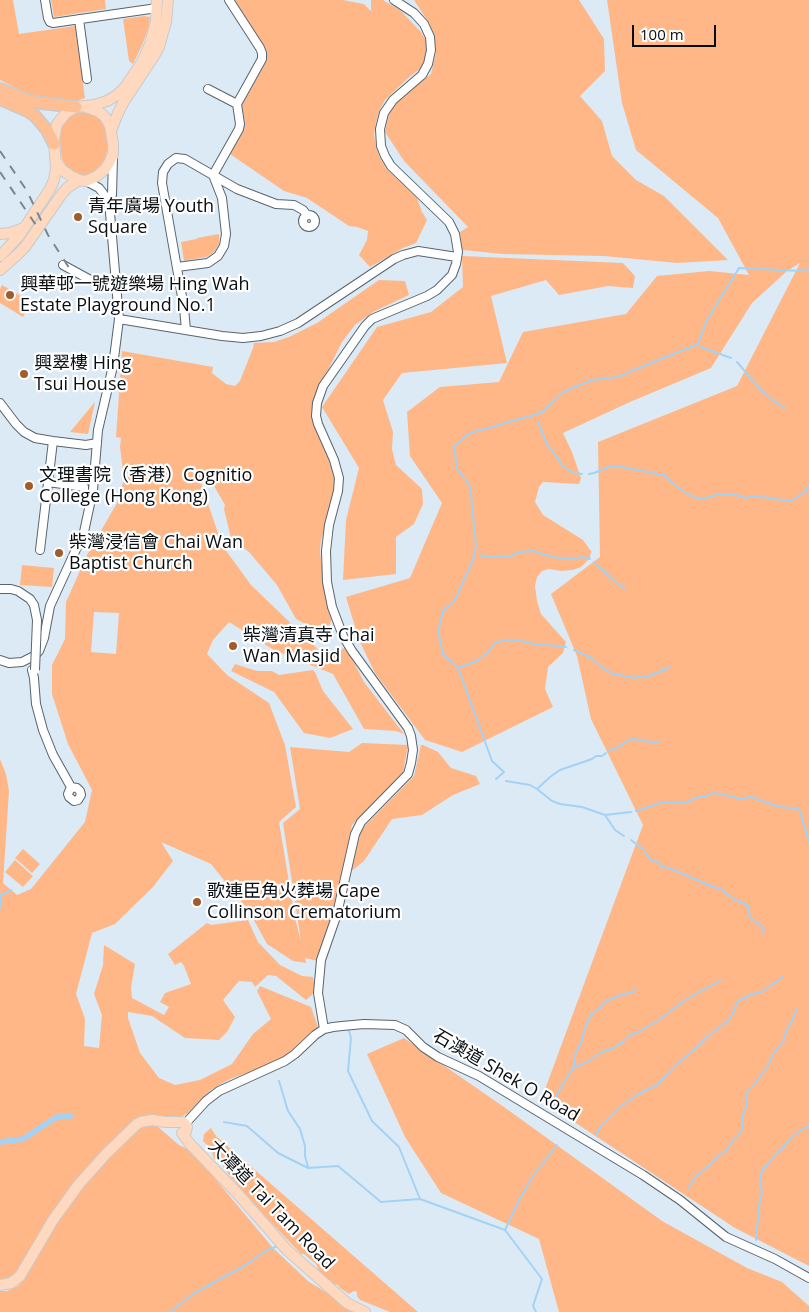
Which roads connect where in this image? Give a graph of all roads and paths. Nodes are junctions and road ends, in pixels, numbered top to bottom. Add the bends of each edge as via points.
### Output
1 (45, 0) edge
2 (168, 0) edge
3 (229, 0) edge
4 (394, 0) edge
5 (157, 4) edge
6 (79, 19) junction
7 (87, 79) dead end
8 (208, 88) dead end
9 (0, 89) edge
10 (0, 99) edge
11 (237, 104) junction
12 (80, 107) junction
13 (111, 131) junction
14 (54, 144) junction
15 (113, 154) junction
16 (56, 161) junction
17 (213, 175) junction
18 (82, 180) junction
19 (109, 201) junction
20 (307, 215) dead end
21 (24, 228) junction
22 (0, 234) edge
23 (0, 256) edge
24 (457, 257) junction
25 (63, 264) dead end
26 (177, 267) junction
27 (0, 270) edge
28 (116, 281) junction
29 (119, 319) junction
30 (186, 330) junction
31 (0, 404) edge
32 (53, 441) junction
33 (97, 443) junction
34 (48, 482) junction
35 (84, 488) dead end
36 (40, 550) dead end
37 (0, 589) edge
38 (0, 594) edge
39 (0, 660) edge
40 (34, 677) junction
41 (70, 786) dead end
42 (324, 1029) junction
43 (181, 1127) junction
44 (809, 1278) edge
45 (0, 1285) edge
46 (365, 1312) edge

1 - 6 street via 50,22
2 - 13 main road via 159,47 123,103
3 - 11 street via 262,53 260,64
4 - 24 street via 424,24 431,50 422,75 389,104 384,113 380,129 381,146 391,166 449,222 456,238
5 - 6 street
5 - 12 main road via 150,44 128,83 113,98
6 - 7 street
8 - 11 street
9 - 12 highway via 35,102
10 - 14 highway via 35,116
11 - 17 street via 239,129
12 - 13 main road via 103,115
12 - 14 main road via 66,113 58,124
13 - 15 main road
14 - 16 main road
15 - 18 main road via 103,171
15 - 19 street
16 - 18 main road via 70,176
16 - 21 main road via 50,189
17 - 20 street via 237,189 276,204 299,207
17 - 26 street via 222,198 224,246 208,263
17 - 26 street via 185,159 176,158 163,172 162,183
18 - 19 street via 99,188
18 - 27 main road via 67,188 25,247
19 - 28 street
21 - 22 main road
21 - 23 main road
24 - 30 street via 418,252 403,255 298,323 271,334 235,338
24 - 42 street via 452,275 434,292 367,323 326,382 317,403 318,424 339,478 326,551 332,607 349,646 408,728 413,750 408,774 362,822 355,834 337,914 320,969 318,994
25 - 28 street via 96,283
26 - 30 street
28 - 29 street
29 - 30 street
29 - 33 street
31 - 32 street via 24,432
32 - 33 street
32 - 34 street
33 - 39 street via 93,490 84,532 50,606 42,645 34,656 22,662
34 - 35 street
34 - 36 street
37 - 40 street, bridge via 18,591 34,605 37,620
38 - 40 street, bridge via 17,595 30,608 34,621
40 - 41 street via 36,704 43,730 52,755
42 - 43 street via 285,1061 219,1091
42 - 44 street, 石澳道 Shek O Road via 364,1024 399,1026 438,1057 480,1076 643,1175 726,1237
43 - 45 main road, 大潭道 Tai Tam Road via 152,1120 131,1129 86,1175 60,1209 20,1276 11,1283
43 - 46 main road, 大潭道 Tai Tam Road via 190,1144 287,1250 341,1299

